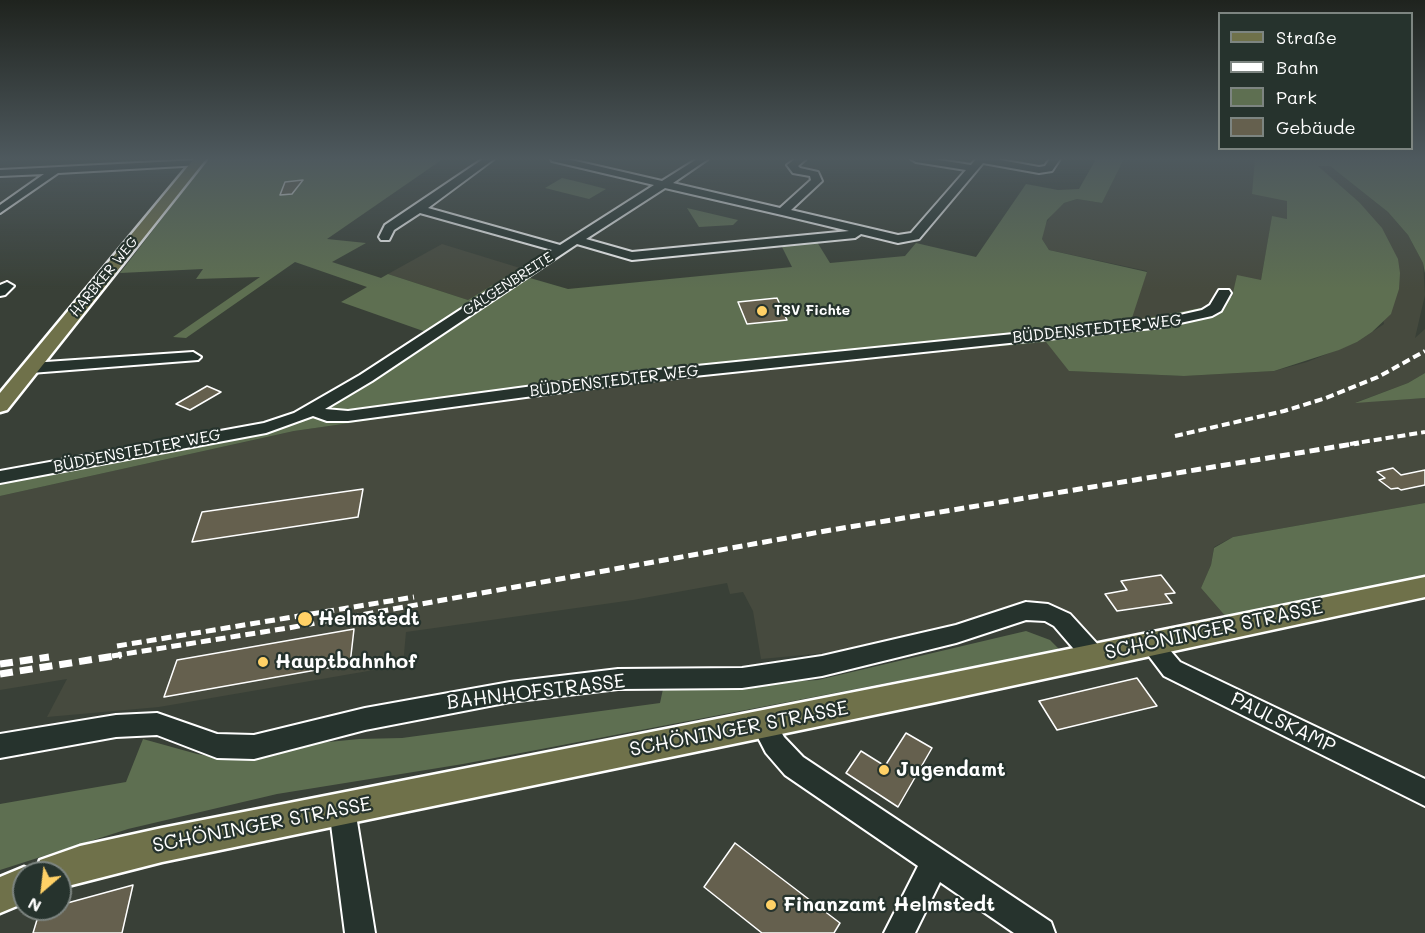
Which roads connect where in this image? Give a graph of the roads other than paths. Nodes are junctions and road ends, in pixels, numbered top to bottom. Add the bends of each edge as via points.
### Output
1 (165, 203) edge
2 (429, 203) edge
3 (634, 203) edge
4 (742, 203) edge
5 (793, 203) edge
6 (943, 203) edge
7 (420, 209) junction
8 (782, 212) junction
9 (866, 232) junction
10 (385, 237) dead end
11 (575, 240) junction
12 (561, 249) junction
13 (1224, 293) dead end
14 (193, 357) dead end
15 (31, 368) junction
16 (0, 406) edge
17 (313, 410) junction
18 (0, 477) edge
19 (1425, 587) edge
20 (1150, 643) junction
21 (1093, 655) junction
22 (763, 724) junction
23 (0, 746) edge
24 (1425, 793) edge
25 (342, 808) junction
26 (935, 862) junction
27 (72, 868) edge
28 (360, 933) edge
29 (899, 933) edge
30 (1040, 933) edge

1 - 15 main road, HARBKER WEG
2 - 7 street
3 - 11 street, GALGENBREITE
4 - 8 street
5 - 8 street
6 - 9 street via 915,236 898,239
7 - 10 street via 389,228
7 - 12 street
8 - 9 street
9 - 11 street via 632,256
11 - 12 street, GALGENBREITE
12 - 17 street, GALGENBREITE
13 - 17 street, BÜDDENSTEDTER WEG via 1216,308 1207,313 1162,324 637,377 348,416 327,416
14 - 15 street
15 - 16 main road, HARBKER WEG
17 - 18 street, BÜDDENSTEDTER WEG via 266,428
19 - 20 main road, SCHÖNINGER STRASSE
20 - 21 main road, SCHÖNINGER STRASSE
20 - 24 street, PAULSKAMP via 1172,669
21 - 22 main road, SCHÖNINGER STRASSE
21 - 23 street, BAHNHOFSTRASSE via 1062,621 1026,611 956,634 822,666 742,678 618,679 510,692 365,719 254,747 217,746 157,724 116,726
22 - 25 main road, SCHÖNINGER STRASSE
22 - 26 street via 794,766
25 - 27 main road, SCHÖNINGER STRASSE
25 - 28 street
26 - 29 street
26 - 30 street

